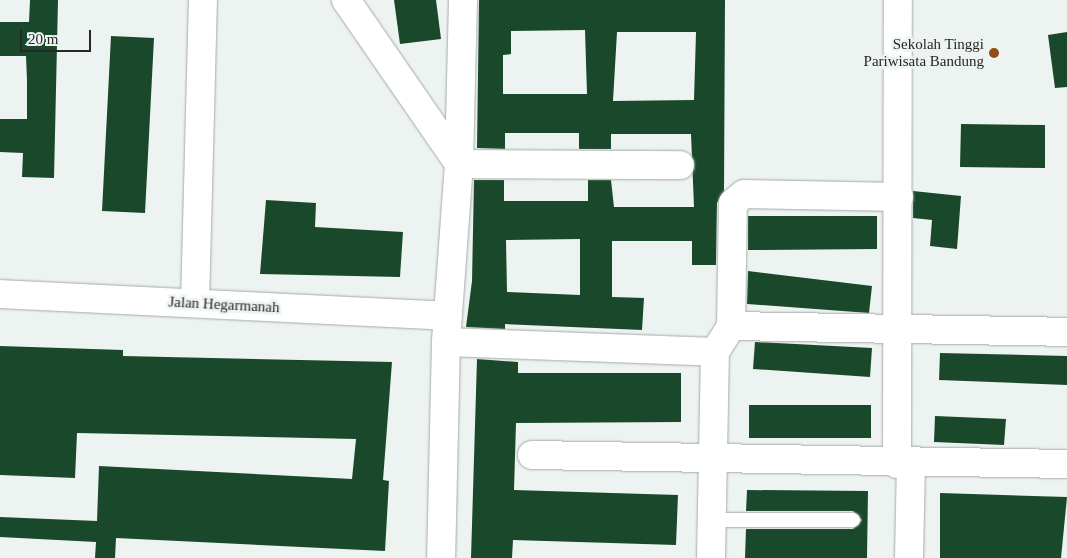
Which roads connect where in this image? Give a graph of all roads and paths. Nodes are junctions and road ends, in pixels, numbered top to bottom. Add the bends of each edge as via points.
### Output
1 (203, 0) edge
2 (346, 0) edge
3 (463, 0) edge
4 (898, 0) edge
5 (459, 164) junction
6 (680, 165) dead end
7 (899, 197) junction
8 (0, 294) edge
9 (195, 304) junction
10 (731, 326) junction
11 (447, 329) junction
12 (899, 330) junction
13 (1067, 332) edge
14 (715, 352) junction
15 (532, 455) dead end
16 (715, 460) junction
17 (904, 464) junction
18 (1067, 464) edge
19 (713, 520) junction
20 (853, 520) dead end
21 (441, 558) edge
22 (712, 558) edge
23 (909, 558) edge

1 - 9 street
2 - 5 street
3 - 5 street
4 - 7 street
5 - 6 street
5 - 11 street
7 - 10 street via 737,197
7 - 12 street
8 - 9 street, Jalan Hegarmanah
9 - 11 street, Jalan Hegarmanah
10 - 12 street
10 - 14 street
11 - 14 street, Jalan Hegarmanah
11 - 21 street
12 - 13 street
12 - 17 street
14 - 16 street
15 - 16 street
16 - 17 street
16 - 19 street
17 - 18 street
17 - 23 street
19 - 20 lane
19 - 22 street

